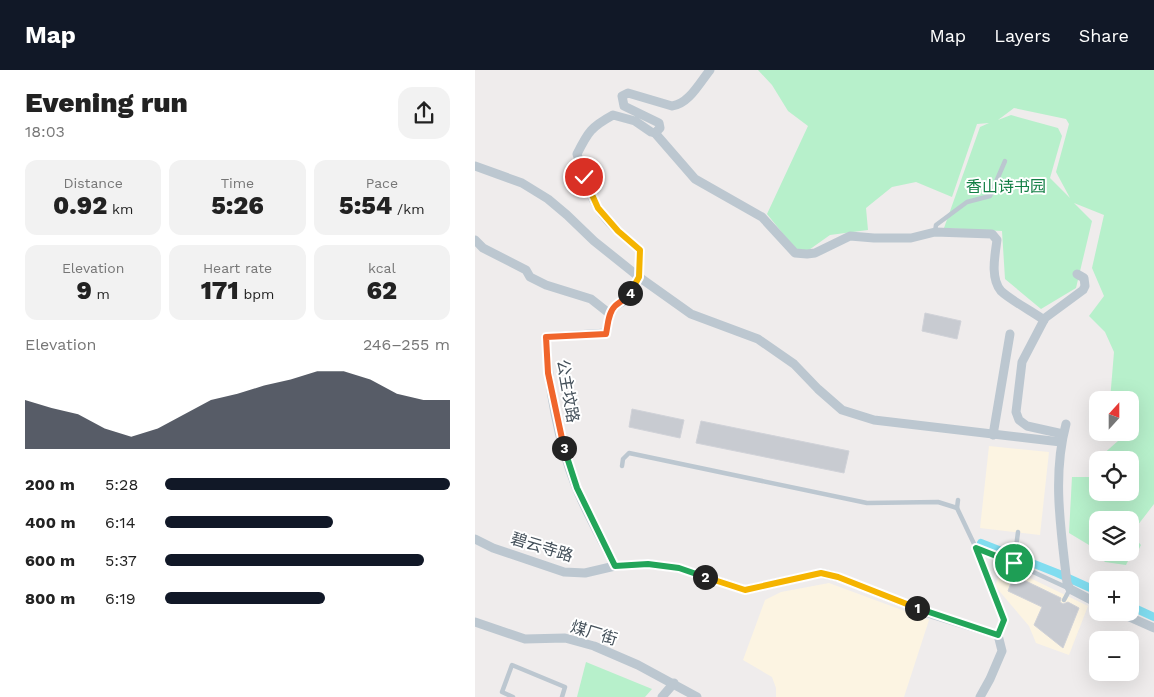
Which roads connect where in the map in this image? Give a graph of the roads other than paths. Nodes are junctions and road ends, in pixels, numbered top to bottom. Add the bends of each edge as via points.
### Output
1 (710, 70) edge
2 (655, 132) junction
3 (1005, 161) dead end
4 (475, 166) edge
5 (935, 232) junction
6 (475, 240) edge
7 (1077, 274) dead end
8 (639, 277) junction
9 (610, 314) junction
10 (1044, 320) junction
11 (1010, 334) dead end
12 (1066, 424) dead end
13 (993, 435) junction
14 (1062, 438) junction
15 (622, 466) dead end
16 (958, 500) dead end
17 (957, 508) junction
18 (1018, 532) dead end
19 (475, 539) edge
20 (976, 548) junction
21 (1014, 563) junction
22 (615, 566) junction
23 (1068, 586) junction
24 (1089, 598) edge
25 (1065, 600) dead end
26 (1138, 621) edge
27 (475, 622) edge
28 (1154, 628) edge
29 (998, 635) junction
30 (674, 683) junction
31 (513, 697) edge
32 (562, 697) edge
33 (662, 697) edge
34 (697, 697) edge
35 (980, 697) edge

1 - 2 street via 679,106 628,93 622,96 624,106 659,122 660,128
2 - 5 street via 695,179 762,217 795,253 815,253 850,236 911,238
2 - 8 street via 613,115 597,124 577,154 598,208 640,250
3 - 5 lane via 990,196 967,202 936,225
4 - 8 street via 522,183 548,199
5 - 10 street via 992,234 997,240 994,263 1001,290
6 - 9 street via 483,248 526,270 530,277 591,299
7 - 10 street via 1084,278 1083,290
8 - 9 street, 公主坟路 via 624,301
8 - 13 street via 691,314 758,339 794,364 842,410 874,420
9 - 22 street, 公主坟路 via 606,334 546,337 548,373 565,455 577,488
10 - 14 street via 1022,362 1016,412 1019,420 1027,426
11 - 13 street
12 - 14 street
13 - 14 street
14 - 23 street via 1057,480
15 - 17 lane via 629,452 867,503 939,502
16 - 17 lane
17 - 20 lane
18 - 21 lane
19 - 22 street, 碧云寺路 via 563,572 585,573
20 - 21 lane
20 - 29 lane via 1004,620
21 - 23 lane
22 - 29 street, 碧云寺路 via 648,564 679,568 745,590 821,573
23 - 24 street
23 - 25 lane
26 - 28 street
27 - 30 street, 煤厂街 via 525,639 565,638 593,646
29 - 35 street via 1002,651
30 - 33 street
30 - 34 street, 煤厂街
31 - 32 lane via 502,692 512,665 565,687

